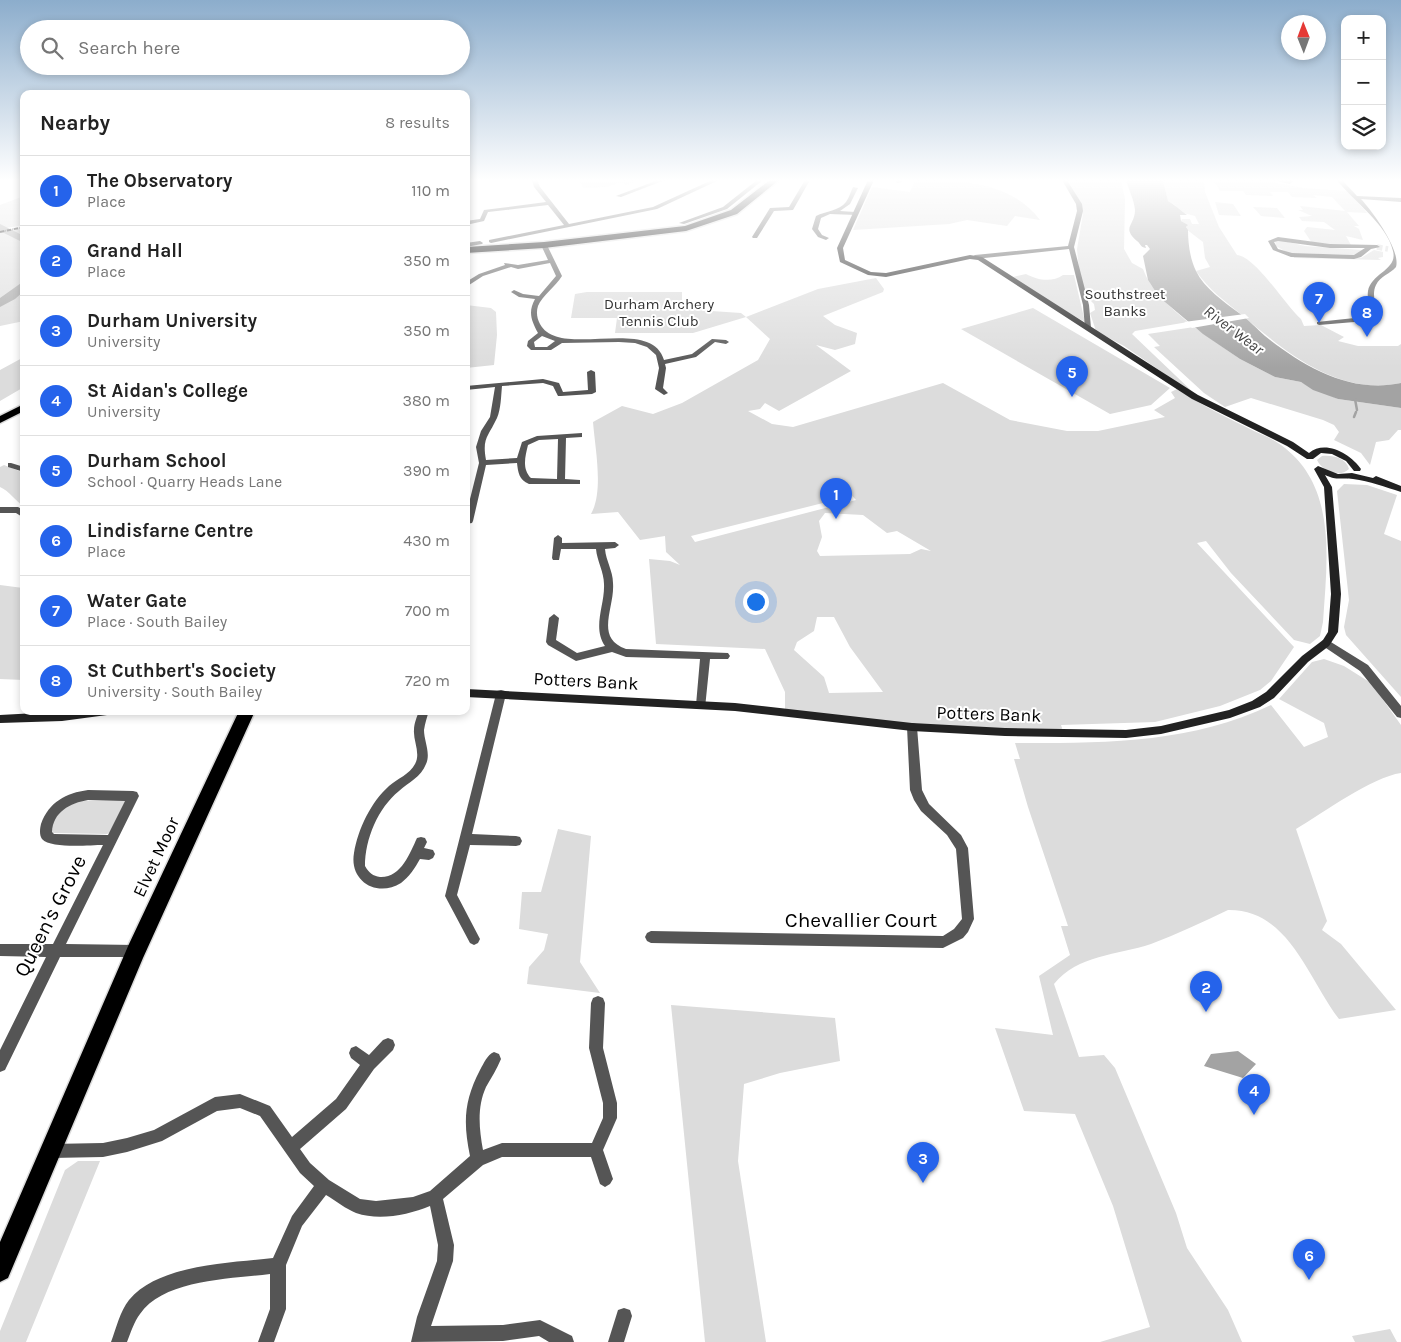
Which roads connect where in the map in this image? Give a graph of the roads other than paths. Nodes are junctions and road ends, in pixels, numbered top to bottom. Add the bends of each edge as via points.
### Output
1 (480, 243) dead end
2 (566, 243) edge
3 (842, 243) edge
4 (1073, 243) edge
5 (1272, 243) edge
6 (1314, 243) edge
7 (1391, 243) edge
8 (470, 245) edge
9 (544, 245) junction
10 (1072, 247) junction
11 (1377, 247) tunnel mouth
12 (1368, 248) junction
13 (1388, 249) tunnel mouth
14 (470, 250) edge
15 (1396, 250) junction
16 (975, 257) junction
17 (551, 261) junction
18 (470, 282) edge
19 (514, 292) dead end
20 (538, 298) junction
21 (1319, 323) dead end
22 (1088, 328) junction
23 (542, 333) junction
24 (560, 341) junction
25 (726, 342) dead end
26 (663, 362) junction
27 (591, 372) dead end
28 (499, 384) junction
29 (470, 388) edge
30 (592, 392) junction
31 (650, 392) dead end
32 (561, 394) junction
33 (595, 402) dead end
34 (561, 403) dead end
35 (20, 409) edge
36 (0, 420) edge
37 (579, 435) dead end
38 (562, 436) junction
39 (1290, 444) junction
40 (1320, 451) junction
41 (1310, 458) junction
42 (520, 460) junction
43 (483, 463) junction
44 (11, 465) dead end
45 (20, 468) edge
46 (1318, 469) junction
47 (1355, 472) junction
48 (1337, 477) junction
49 (561, 482) junction
50 (577, 482) dead end
51 (1328, 486) junction
52 (1401, 489) edge
53 (0, 510) edge
54 (20, 511) edge
55 (470, 513) edge
56 (615, 545) dead end
57 (600, 546) junction
58 (556, 558) dead end
59 (554, 618) dead end
60 (1326, 643) junction
61 (612, 648) junction
62 (705, 655) junction
63 (724, 656) dead end
64 (470, 693) edge
65 (501, 694) junction
66 (702, 705) junction
67 (1401, 714) edge
68 (77, 715) edge
69 (245, 715) edge
70 (423, 715) edge
71 (0, 719) edge
72 (912, 727) junction
73 (466, 839) junction
74 (111, 840) junction
75 (516, 841) dead end
76 (423, 850) dead end
77 (652, 937) dead end
78 (474, 939) dead end
79 (0, 950) edge
80 (54, 951) junction
81 (136, 951) junction
82 (598, 1003) dead end
83 (388, 1045) dead end
84 (356, 1052) dead end
85 (494, 1059) dead end
86 (369, 1064) junction
87 (0, 1065) edge
88 (290, 1148) junction
89 (596, 1150) junction
90 (51, 1152) junction
91 (478, 1159) junction
92 (606, 1179) dead end
93 (324, 1185) junction
94 (435, 1196) junction
95 (278, 1265) junction
96 (0, 1270) edge
97 (624, 1316) dead end
98 (420, 1338) edge
99 (119, 1342) edge
100 (266, 1342) edge
101 (566, 1342) edge
102 (615, 1342) edge

1 - 8 street
2 - 9 highway
3 - 16 street via 842,262 874,275 895,274
4 - 10 street
5 - 12 street via 1276,250 1291,255 1354,257
6 - 12 street
7 - 15 street
9 - 14 highway
9 - 17 street
10 - 16 street
10 - 22 street
11 - 12 street
13 - 15 street
15 - 21 street via 1394,266 1378,276 1370,290 1374,314 1366,319
16 - 22 street
17 - 18 street via 524,266 507,265
17 - 20 street via 559,276
19 - 20 street
20 - 23 street via 534,316
22 - 39 street via 1195,397
23 - 24 street
23 - 24 street via 531,341 533,349 549,349
24 - 26 street via 647,344 656,350
25 - 26 street via 714,340 694,356
26 - 31 street via 661,391
27 - 30 street
28 - 29 street
28 - 32 street via 551,382 556,384
28 - 43 street via 494,417 480,447
30 - 32 street
30 - 33 street
32 - 34 street
35 - 36 main road
37 - 38 street
38 - 42 street via 537,438 525,444
38 - 49 street
39 - 40 street
39 - 41 street
40 - 41 street
40 - 47 street via 1346,457 1353,462
41 - 46 street
42 - 43 street
42 - 49 street via 523,475 529,481
43 - 55 street
44 - 45 street
46 - 48 street
46 - 51 street
47 - 48 street
47 - 52 street
48 - 51 street
49 - 50 street
51 - 60 street via 1336,594 1333,632
53 - 54 street
56 - 57 street
57 - 58 street via 558,542
57 - 61 street via 609,584 604,637
59 - 61 street via 551,642 576,657
60 - 67 street via 1364,668
60 - 72 street, Potters Bank via 1256,704 1197,723 1126,734 982,732
61 - 62 street via 626,653
62 - 63 street
62 - 66 street
64 - 65 street, Potters Bank
65 - 66 street, Potters Bank
65 - 73 street
66 - 72 street, Potters Bank via 785,711
68 - 71 street
69 - 81 highway, Elvet Moor
70 - 76 street via 418,733 423,755 421,764 416,772 391,791 378,808 363,840 359,865 366,878 390,884
72 - 77 street, Chevallier Court via 919,800 923,808 954,833 962,848 968,919 957,936 943,942
73 - 75 street
73 - 78 street via 451,896
74 - 74 street, Queen's Grove via 134,796 72,796 57,805 45,828 46,836 53,839
74 - 80 street, Queen's Grove
79 - 80 street
80 - 81 street
80 - 87 street, Queen's Grove
81 - 90 highway, Elvet Moor
82 - 89 street via 596,1048 610,1104 610,1118
83 - 86 street
84 - 86 street
85 - 91 street via 472,1105 471,1130
86 - 88 street via 341,1104
88 - 90 street via 265,1111 248,1102 232,1101 215,1104 157,1136 127,1145 103,1150
88 - 93 street
89 - 91 street via 502,1150
89 - 92 street
90 - 96 highway, Elvet Moor
91 - 94 street
93 - 94 street via 358,1206 376,1209 413,1205
93 - 95 street via 297,1221
94 - 98 street via 446,1245 445,1261
95 - 99 street via 212,1272 160,1288 136,1306
95 - 100 street via 278,1309
97 - 102 street
98 - 101 street via 540,1328

